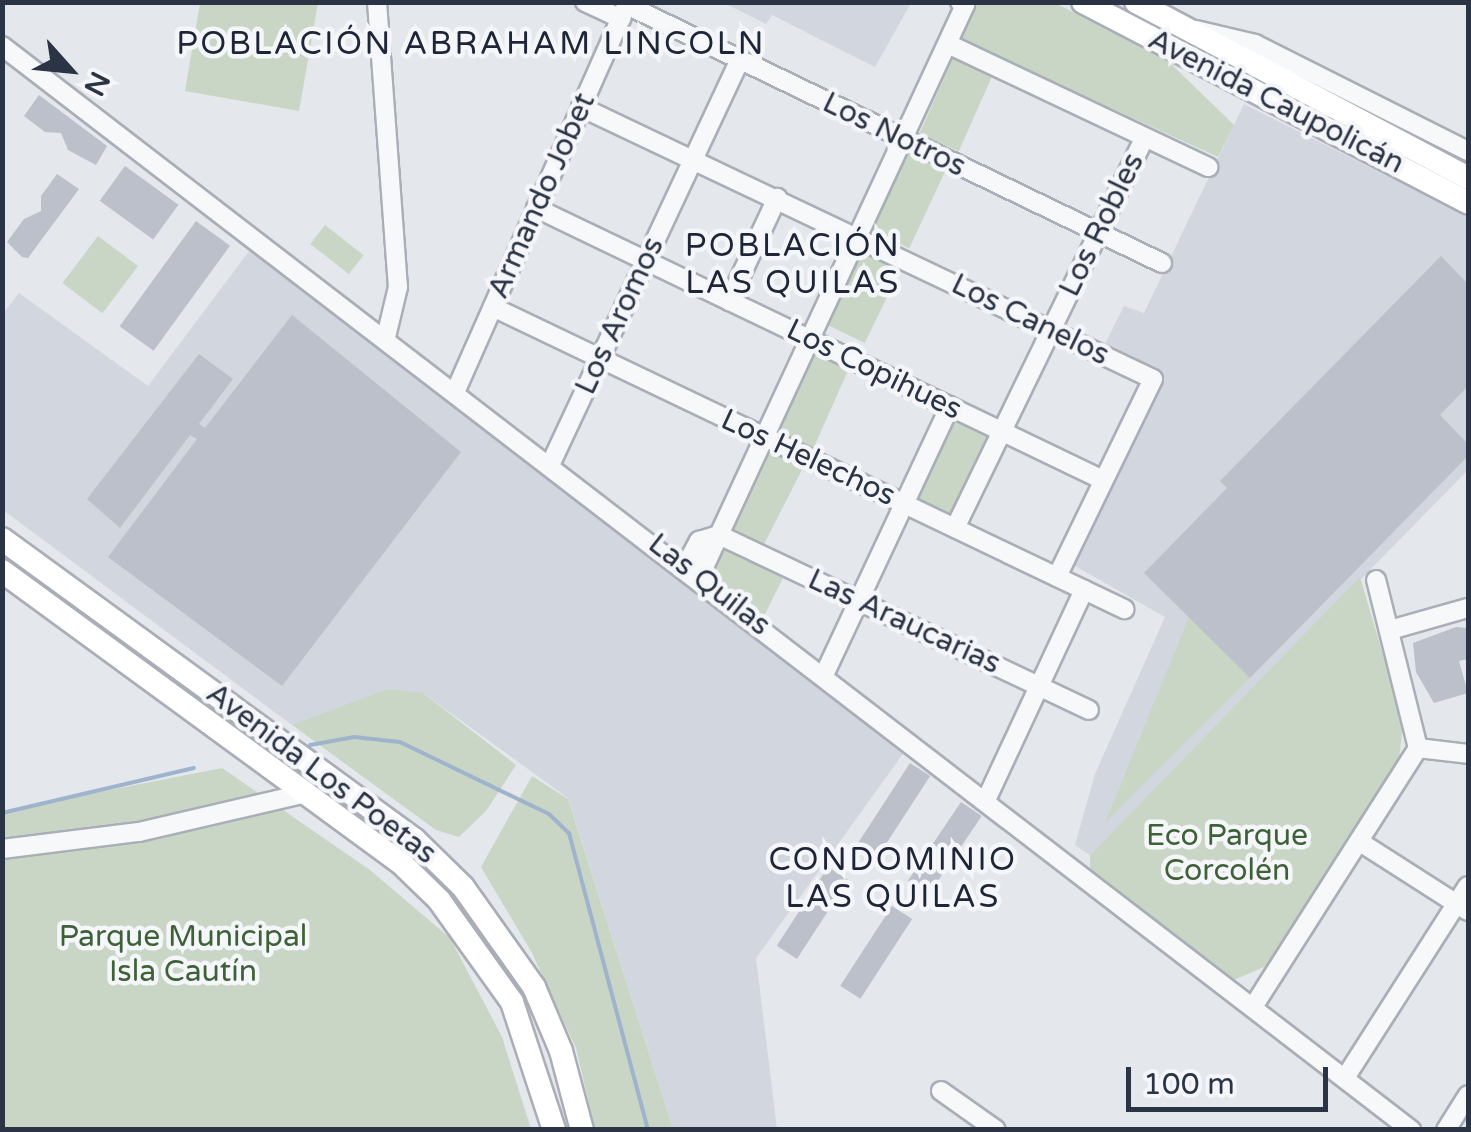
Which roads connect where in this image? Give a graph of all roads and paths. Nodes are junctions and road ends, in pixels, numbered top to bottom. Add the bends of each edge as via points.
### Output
1 (376, 2) edge
2 (585, 2) edge
3 (1083, 2) edge
4 (1136, 2) edge
5 (963, 4) edge
6 (625, 9) edge
7 (1190, 30) junction
8 (948, 44) junction
9 (2, 46) edge
10 (739, 61) junction
11 (1284, 80) junction
12 (1243, 87) junction
13 (582, 107) junction
14 (1144, 138) junction
15 (903, 140) junction
16 (1468, 151) edge
17 (694, 158) junction
18 (1208, 167) dead end
19 (1468, 178) edge
20 (777, 198) junction
21 (1468, 202) edge
22 (536, 208) junction
23 (1098, 232) junction
24 (858, 236) junction
25 (646, 260) junction
26 (1162, 263) dead end
27 (729, 300) junction
28 (492, 307) junction
29 (1051, 330) junction
30 (386, 337) junction
31 (810, 340) junction
32 (600, 358) junction
33 (456, 390) junction
34 (950, 406) junction
35 (1002, 431) junction
36 (764, 438) junction
37 (551, 463) junction
38 (1103, 480) junction
39 (905, 504) junction
40 (2, 526) edge
41 (955, 528) junction
42 (719, 535) junction
43 (2, 538) edge
44 (38, 540) dead end
45 (2, 571) edge
46 (692, 573) junction
47 (1057, 577) junction
48 (1376, 580) dead end
49 (1084, 590) junction
50 (859, 601) junction
51 (1468, 608) edge
52 (1124, 609) dead end
53 (1390, 630) junction
54 (160, 637) dead end
55 (824, 675) junction
56 (1039, 686) junction
57 (1090, 710) dead end
58 (254, 721) junction
59 (1418, 748) junction
60 (1468, 754) edge
61 (307, 793) junction
62 (986, 800) junction
63 (1360, 842) junction
64 (2, 849) edge
65 (1468, 886) edge
66 (1463, 908) edge
67 (1253, 1007) junction
68 (1345, 1078) junction
69 (941, 1091) dead end
70 (1468, 1095) edge
71 (554, 1130) edge
72 (582, 1130) edge
73 (996, 1130) edge
74 (1411, 1130) edge
75 (1446, 1130) edge

1 - 30 street via 398,287
2 - 6 street, Los Notros
3 - 12 main road, Avenida Caupolicán
4 - 7 main road, Avenida Caupolicán
5 - 8 street
6 - 10 street, Los Notros
6 - 13 street, Armando Jobet
7 - 11 main road, Avenida Caupolicán
7 - 16 street, Avenida Caupolicán via 1244,39
8 - 14 street
8 - 15 street
9 - 30 street, Las Quilas
10 - 15 street, Los Notros
10 - 17 street, Los Aromos
11 - 12 main road via 1266,78
11 - 19 main road, Avenida Caupolicán
12 - 21 main road, Avenida Caupolicán
13 - 17 street, Los Canelos
13 - 22 street, Armando Jobet
14 - 18 street
14 - 23 street, Los Robles
15 - 23 street, Los Notros
15 - 24 street
17 - 20 street, Los Canelos
17 - 25 street, Los Aromos
20 - 24 street, Los Canelos
20 - 27 street
22 - 25 street, Los Copihues
22 - 28 street, Armando Jobet
23 - 26 street, Los Notros
23 - 29 street, Los Robles
24 - 29 street, Los Canelos
24 - 31 street
25 - 27 street, Los Copihues
25 - 32 street, Los Aromos
27 - 31 street, Los Copihues
28 - 32 street, Los Helechos
28 - 33 street, Armando Jobet
29 - 35 street, Los Robles
29 - 38 street, Los Canelos via 1153,379
30 - 33 street, Las Quilas
31 - 34 street, Los Copihues
31 - 36 street
32 - 36 street, Los Helechos
32 - 37 street, Los Aromos
33 - 37 street, Las Quilas
34 - 35 street, Los Copihues
34 - 39 street
35 - 38 street, Los Copihues
35 - 41 street, Los Robles
36 - 39 street, Los Helechos
36 - 42 street
37 - 46 street, Las Quilas
38 - 47 street
39 - 41 street, Los Helechos
39 - 50 street
40 - 44 main road via 22,540
41 - 47 street, Los Helechos
42 - 46 street
42 - 50 street, Las Araucarias
43 - 58 main road, Avenida Los Poetas
45 - 61 main road, Avenida Los Poetas
46 - 55 street, Las Quilas
47 - 49 street, Los Helechos
48 - 53 street
49 - 52 street, Los Helechos
49 - 56 street
50 - 55 street
50 - 56 street, Las Araucarias
51 - 53 street
53 - 59 street
54 - 58 main road via 227,690
55 - 62 street, Las Quilas
56 - 57 street, Las Araucarias
56 - 62 street
58 - 72 main road, Avenida Los Poetas via 414,840 494,924 554,1029
59 - 60 street
59 - 63 street
61 - 64 street via 139,832
61 - 71 main road, Avenida Los Poetas via 401,864 480,950 524,1027
62 - 67 street, Las Quilas
63 - 66 street
63 - 67 street
65 - 66 street
66 - 68 street
67 - 68 street, Las Quilas
68 - 74 street, Las Quilas
69 - 73 street
70 - 75 street

